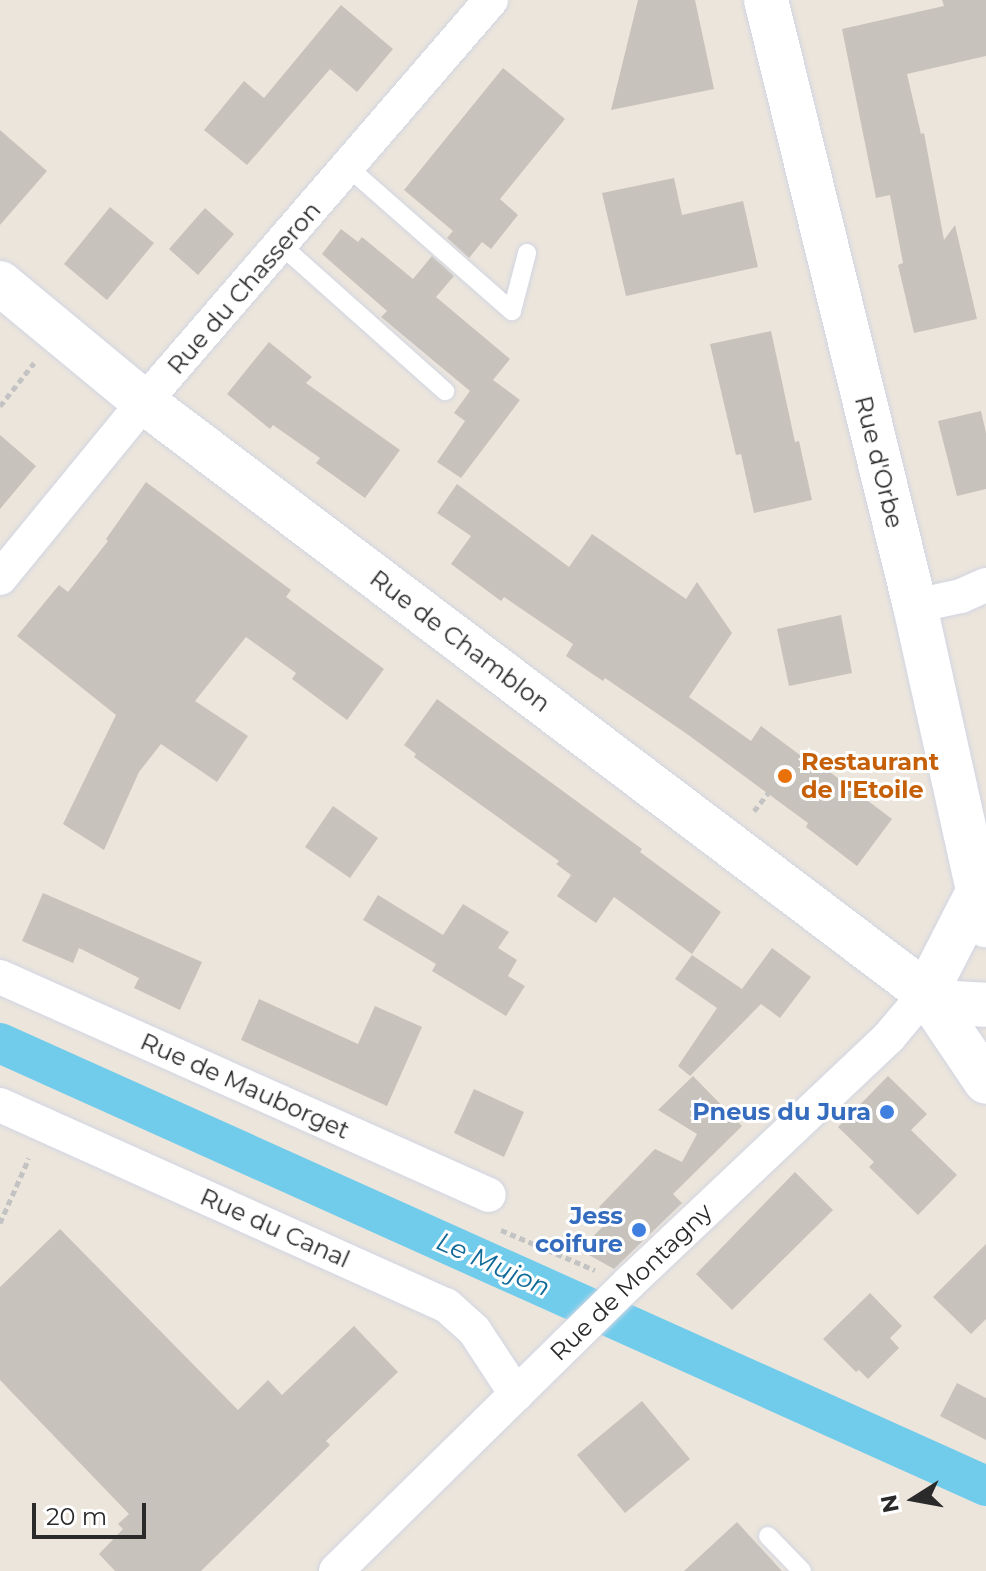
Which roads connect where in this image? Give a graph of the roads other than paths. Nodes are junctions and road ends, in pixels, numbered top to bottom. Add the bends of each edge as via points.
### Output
1 (491, 0) edge
2 (766, 0) edge
3 (349, 168) junction
4 (281, 245) junction
5 (527, 253) dead end
6 (0, 283) edge
7 (445, 391) dead end
8 (144, 402) junction
9 (0, 578) edge
10 (986, 585) edge
11 (915, 606) junction
12 (982, 908) edge
13 (0, 977) edge
14 (926, 993) junction
15 (986, 1005) edge
16 (986, 1082) edge
17 (0, 1105) edge
18 (491, 1211) road end
19 (516, 1394) junction
20 (768, 1536) dead end
21 (336, 1571) edge
22 (802, 1571) edge

1 - 3 street, Rue du Chasseron
2 - 11 street, Rue d'Orbe
3 - 4 street, Rue du Chasseron
3 - 5 lane via 512,311
4 - 7 lane
4 - 8 street, Rue du Chasseron
6 - 8 street, Rue de Chamblon
8 - 9 street, Rue du Chasseron
8 - 14 street, Rue de Chamblon
10 - 11 street
11 - 12 street, Rue d'Orbe
12 - 14 street
13 - 18 street, Rue de Mauborget
14 - 15 street, Rue de Chamblon via 953,1003
14 - 16 street, Rue de Chamblon
14 - 19 street, Rue de Montagny via 889,1037 615,1278 565,1346
17 - 19 street, Rue du Canal via 446,1305 474,1330
19 - 21 street, Rue de Montagny
20 - 22 lane

